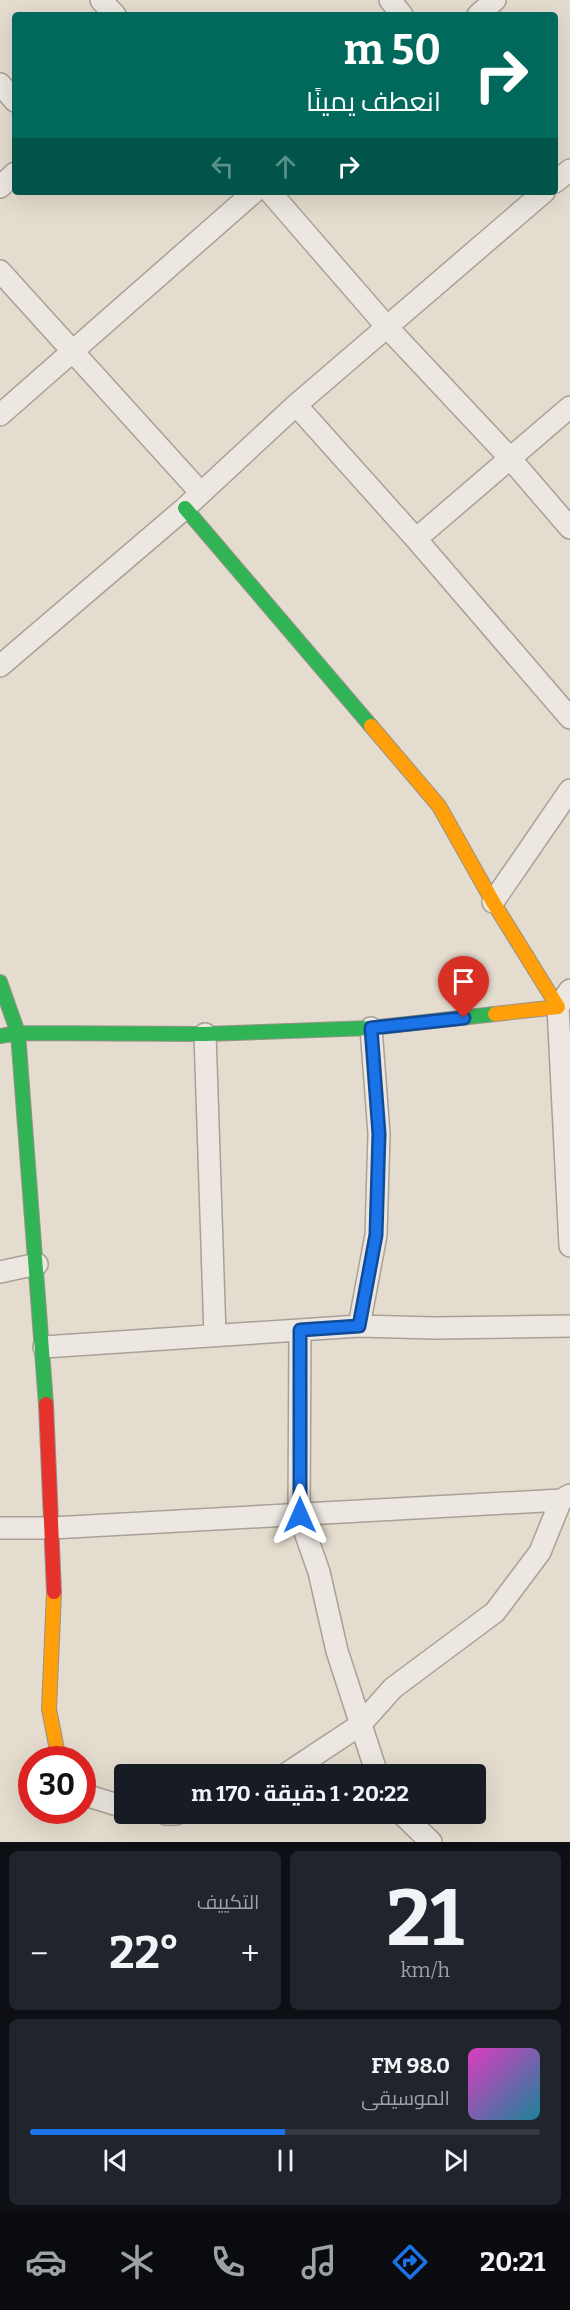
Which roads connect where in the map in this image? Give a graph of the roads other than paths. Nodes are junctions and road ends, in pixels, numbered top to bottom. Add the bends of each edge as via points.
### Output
1 (101, 0) edge
2 (390, 0) edge
3 (495, 0) edge
4 (112, 12) edge
5 (400, 12) edge
6 (481, 12) edge
7 (0, 84) edge
8 (12, 98) edge
9 (570, 170) edge
10 (12, 175) edge
11 (558, 180) edge
12 (0, 187) edge
13 (251, 195) edge
14 (273, 195) edge
15 (541, 195) edge
16 (0, 271) edge
17 (387, 327) junction
18 (71, 353) junction
19 (296, 405) junction
20 (570, 407) edge
21 (0, 415) edge
22 (509, 458) junction
23 (201, 494) junction
24 (185, 508) junction
25 (570, 528) edge
26 (416, 539) junction
27 (0, 666) edge
28 (570, 718) edge
29 (570, 790) edge
30 (493, 902) junction
31 (0, 982) edge
32 (570, 990) edge
33 (558, 1008) junction
34 (371, 1028) junction
35 (18, 1033) junction
36 (205, 1034) junction
37 (0, 1036) edge
38 (570, 1246) edge
39 (37, 1264) junction
40 (0, 1272) edge
41 (359, 1326) junction
42 (570, 1326) edge
43 (300, 1330) junction
44 (215, 1335) junction
45 (44, 1347) junction
46 (566, 1498) edge
47 (300, 1515) junction
48 (0, 1528) edge
49 (52, 1528) junction
50 (360, 1725) junction
51 (56, 1746) edge
52 (301, 1764) edge
53 (374, 1764) edge
54 (96, 1798) edge
55 (114, 1804) edge
56 (412, 1824) edge
57 (431, 1842) edge

1 - 4 street
2 - 5 street
3 - 6 street
7 - 8 street
9 - 11 street
10 - 12 street
13 - 18 street
14 - 17 street
15 - 17 street
16 - 18 street
17 - 19 street
17 - 22 street
18 - 21 street
18 - 23 street
19 - 23 street
19 - 26 street
20 - 22 street
22 - 25 street
22 - 26 street
23 - 24 street
24 - 27 street
24 - 30 street via 439,806
26 - 28 street
29 - 30 street
30 - 33 street
31 - 35 street
32 - 33 street
33 - 34 street
33 - 38 street
34 - 36 street
34 - 41 street via 379,1134 376,1235
35 - 36 street
35 - 37 street
35 - 39 street
36 - 44 street
39 - 40 street
39 - 45 street
41 - 42 street
41 - 43 street
43 - 44 street
43 - 47 street
44 - 45 street
45 - 49 street
46 - 47 street
46 - 50 street via 540,1552 495,1612 393,1688
47 - 49 street
47 - 50 street
48 - 49 street
49 - 51 street via 55,1608 49,1709
50 - 52 street
50 - 53 street
54 - 55 street
56 - 57 street

